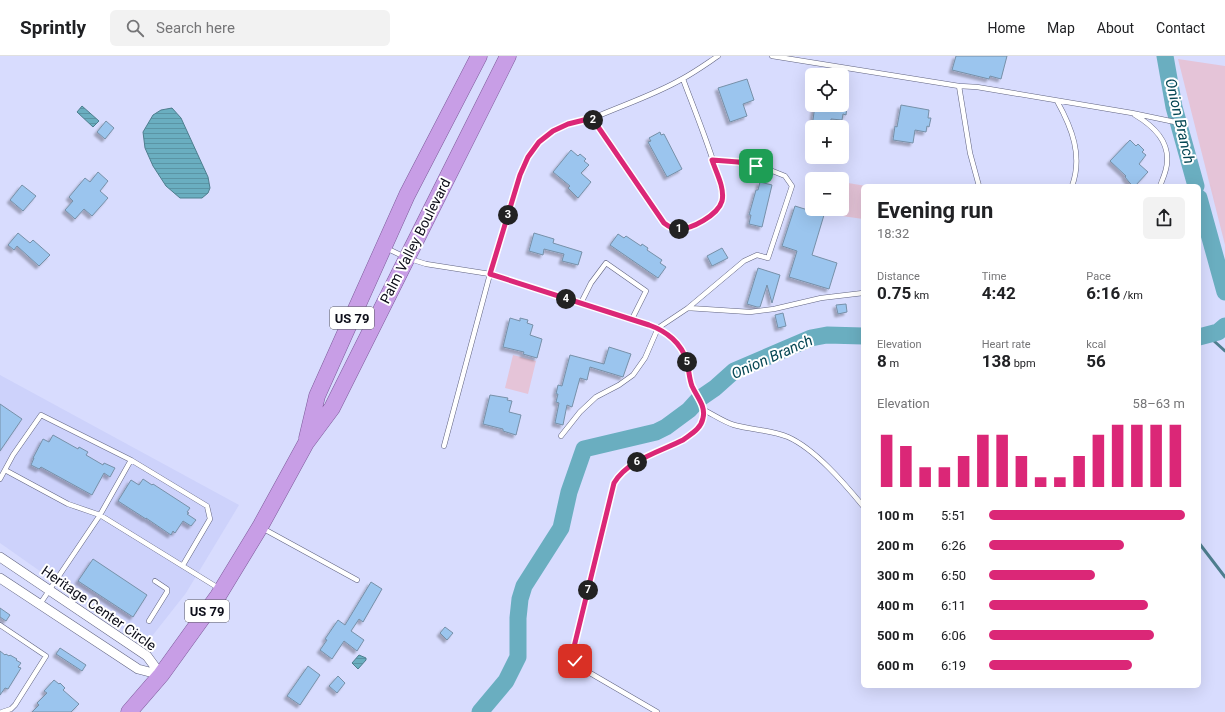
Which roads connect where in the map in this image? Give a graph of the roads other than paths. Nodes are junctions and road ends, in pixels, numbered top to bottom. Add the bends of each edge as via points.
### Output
1 (468, 56) edge
2 (478, 56) edge
3 (508, 56) edge
4 (718, 56) edge
5 (772, 56) edge
6 (683, 79) junction
7 (959, 86) junction
8 (1057, 101) junction
9 (1132, 113) junction
10 (592, 118) junction
11 (446, 121) junction
12 (1175, 122) dead end
13 (712, 160) junction
14 (978, 184) edge
15 (1072, 184) edge
16 (1161, 184) edge
17 (384, 248) junction
18 (407, 258) junction
19 (490, 274) junction
20 (861, 293) edge
21 (581, 303) junction
22 (688, 308) junction
23 (632, 319) junction
24 (658, 328) junction
25 (704, 410) junction
26 (561, 436) dead end
27 (306, 443) junction
28 (444, 446) dead end
29 (131, 460) junction
30 (5, 470) junction
31 (0, 479) edge
32 (861, 504) edge
33 (100, 515) junction
34 (260, 527) junction
35 (0, 557) edge
36 (183, 565) junction
37 (0, 578) edge
38 (357, 580) dead end
39 (155, 581) dead end
40 (50, 590) junction
41 (222, 590) junction
42 (40, 604) junction
43 (149, 621) dead end
44 (0, 625) edge
45 (161, 675) junction
46 (2, 712) edge
47 (130, 712) edge
48 (657, 712) edge

1 - 11 highway
2 - 11 highway, US 79
3 - 18 highway, Palm Valley Boulevard / US 79
4 - 6 lane
5 - 7 lane
6 - 10 lane
6 - 13 lane
7 - 8 lane
7 - 14 lane via 970,153
8 - 9 lane
8 - 15 lane via 1070,128 1077,153
9 - 12 lane
9 - 16 lane via 1155,130 1166,146 1167,163
10 - 13 lane via 664,223 673,228 686,228 702,222 720,207 722,188
10 - 19 lane via 553,131 542,139 528,157 520,175
11 - 17 highway, Palm Valley Boulevard / US 79 via 407,195
13 - 22 lane via 746,163 770,170 785,176 792,186 768,258 757,255 744,261
17 - 18 lane
17 - 27 highway, Palm Valley Boulevard / US 79 via 316,396
18 - 19 lane via 426,264
18 - 27 highway, Palm Valley Boulevard / US 79 via 332,408
19 - 21 lane
19 - 28 lane
20 - 22 lane via 750,312
21 - 23 lane
21 - 23 lane via 591,283 606,263 646,291
22 - 24 lane
23 - 24 lane
24 - 25 lane via 682,349 692,386
24 - 26 lane via 645,358 633,375 596,397
25 - 32 lane via 736,425 778,434 801,444 833,472
25 - 48 lane via 698,429 691,435 630,465 614,483 572,655 578,666
27 - 34 highway, Palm Valley Boulevard / US 79
29 - 30 lane via 41,415
29 - 33 lane
29 - 36 lane via 207,506 210,518
30 - 31 lane
30 - 33 lane via 68,504
33 - 36 lane
33 - 40 lane
34 - 38 lane
34 - 41 highway, Palm Valley Boulevard / US 79
35 - 40 street, Heritage Center Circle
36 - 41 lane
37 - 42 street, Heritage Center Circle
39 - 43 lane via 168,592
40 - 42 lane
40 - 45 street, Heritage Center Circle via 146,656
41 - 45 highway, Palm Valley Boulevard / US 79
42 - 45 street, Heritage Center Circle via 138,669
44 - 46 lane via 46,656 15,705
45 - 47 highway, Palm Valley Boulevard / US 79

